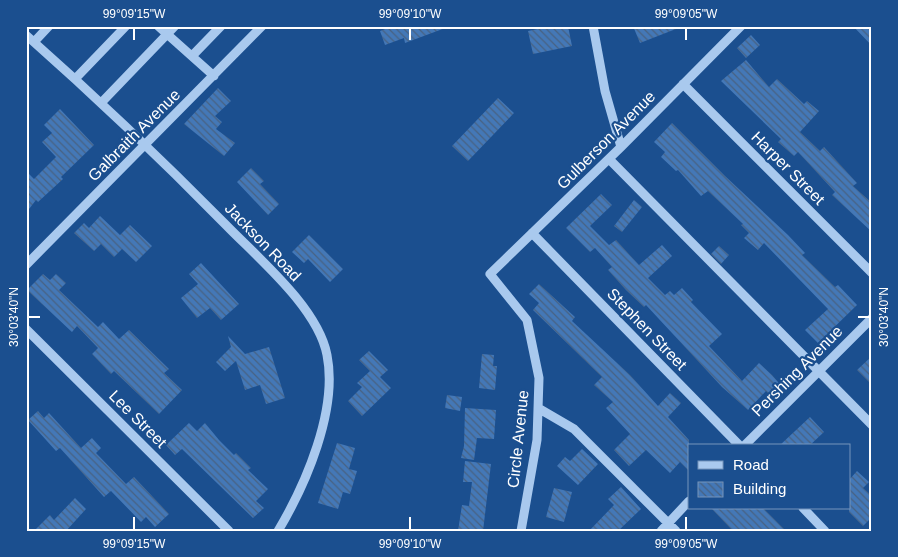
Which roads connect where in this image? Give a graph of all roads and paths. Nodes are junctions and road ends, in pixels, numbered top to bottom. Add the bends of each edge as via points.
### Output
1 (50, 26) edge
2 (126, 26) edge
3 (158, 26) edge
4 (175, 26) edge
5 (221, 26) edge
6 (262, 26) edge
7 (593, 26) edge
8 (741, 26) edge
9 (167, 34) junction
10 (26, 35) edge
11 (34, 42) junction
12 (192, 56) junction
13 (214, 76) junction
14 (75, 79) junction
15 (683, 84) junction
16 (101, 103) junction
17 (146, 144) junction
18 (621, 147) junction
19 (608, 159) junction
20 (532, 234) junction
21 (26, 265) edge
22 (872, 273) edge
23 (490, 274) joint
24 (872, 318) edge
25 (26, 329) edge
26 (818, 371) junction
27 (538, 408) junction
28 (872, 425) edge
29 (738, 444) edge
30 (746, 444) edge
31 (688, 503) edge
32 (805, 510) edge
33 (668, 523) junction
34 (229, 531) edge
35 (278, 531) edge
36 (521, 531) edge
37 (660, 531) edge
38 (676, 531) edge
39 (825, 531) edge

1 - 11 street
2 - 14 street
3 - 9 street
4 - 9 street
5 - 12 street
6 - 13 street, Galbraith Avenue
7 - 18 street via 605,91
8 - 15 street, Gulberson Avenue
9 - 12 street
9 - 16 street
10 - 11 street, Jackson Road
11 - 14 street, Jackson Road
12 - 13 street
13 - 17 street, Galbraith Avenue
14 - 16 street, Jackson Road
15 - 18 street, Gulberson Avenue
15 - 22 street, Harper Street
16 - 17 street, Jackson Road
17 - 21 street, Galbraith Avenue
17 - 35 street, Jackson Road via 287,287 312,320 327,355 329,393 320,434 305,476
18 - 19 street, Gulberson Avenue
19 - 20 street, Gulberson Avenue
19 - 26 street
20 - 23 street, Gulberson Avenue
20 - 29 street, Stephen Street
23 - 27 street, Circle Avenue via 527,320 540,378
24 - 26 street, Pershing Avenue
25 - 34 street, Lee Street
26 - 28 street
26 - 30 street, Pershing Avenue
27 - 33 street via 574,429
27 - 36 street, Circle Avenue
31 - 33 street
32 - 39 street
33 - 37 street
33 - 38 street

